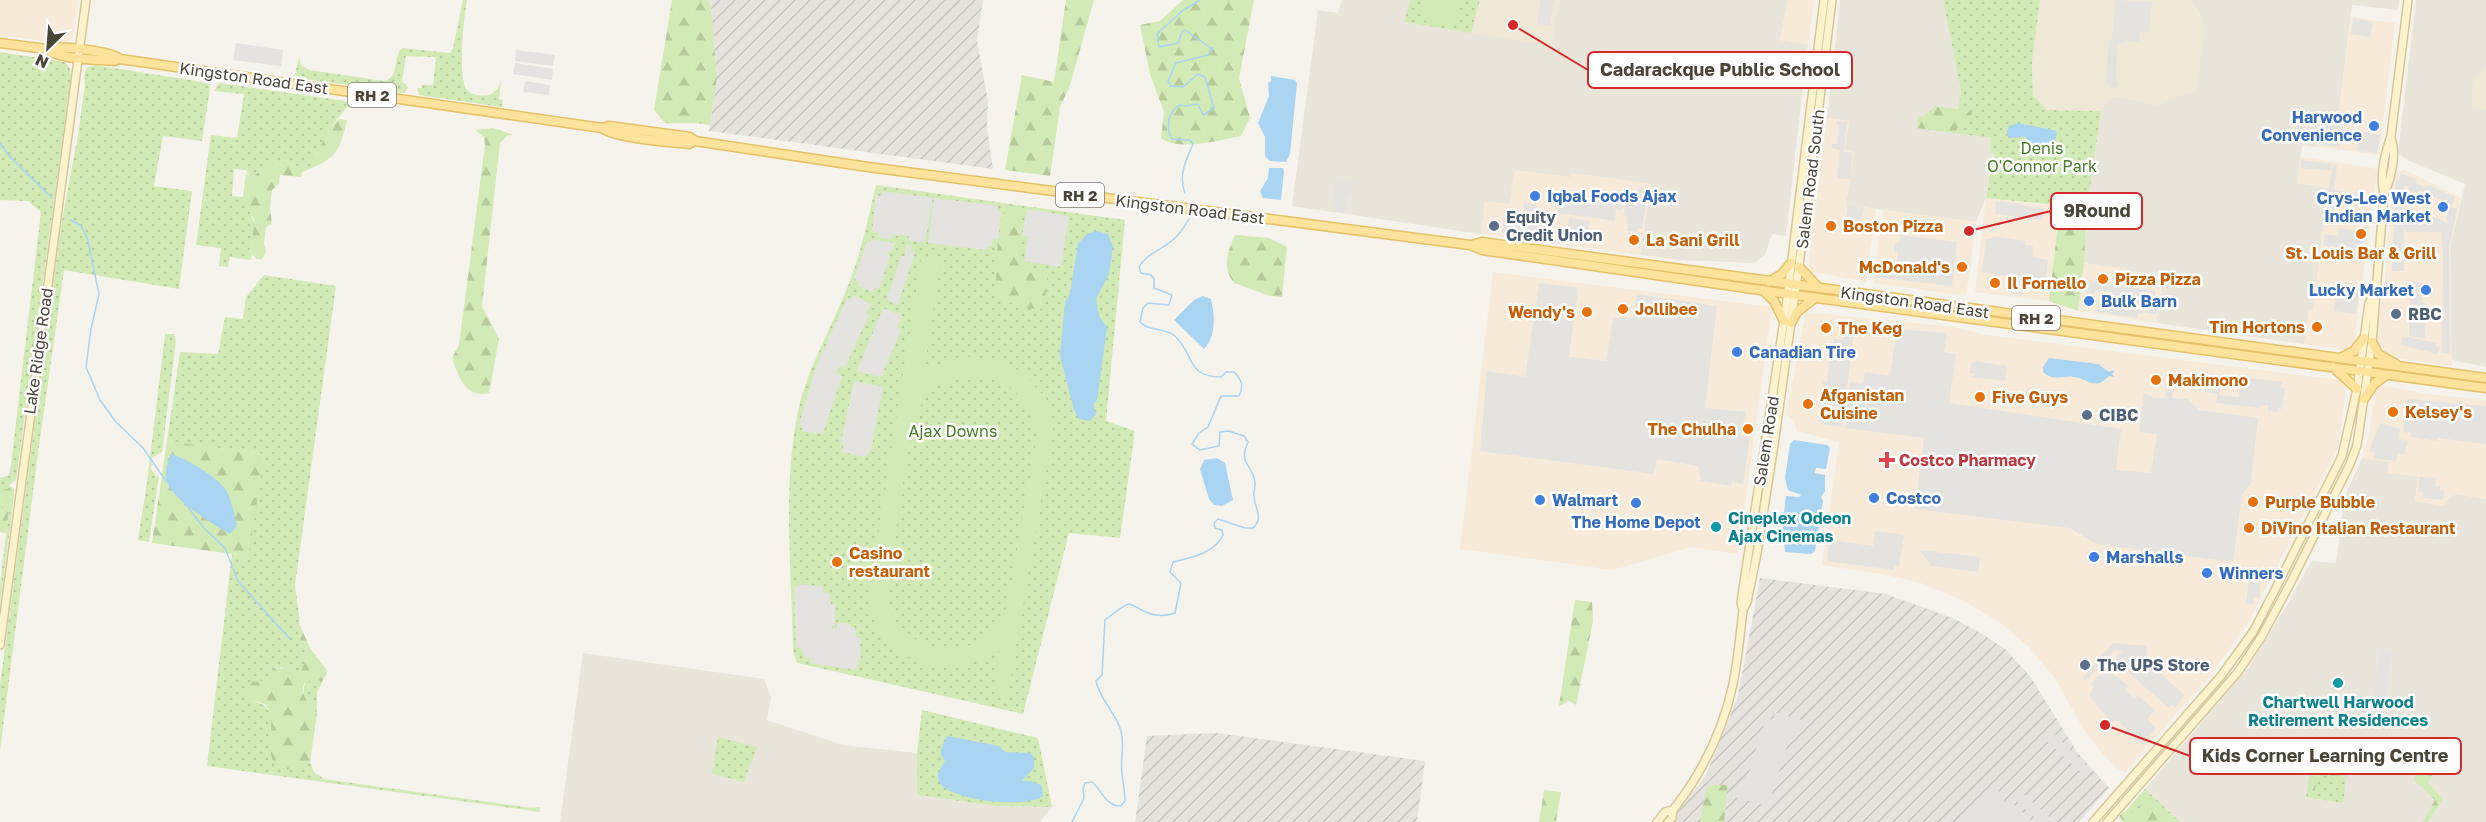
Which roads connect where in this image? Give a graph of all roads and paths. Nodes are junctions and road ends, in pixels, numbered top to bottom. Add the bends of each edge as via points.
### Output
1 (86, 0) edge
2 (1824, 0) edge
3 (1832, 0) edge
4 (2408, 0) edge
5 (0, 43) edge
6 (78, 54) junction
7 (1470, 245) junction
8 (1795, 266) junction
9 (1769, 282) junction
10 (1793, 285) junction
11 (1820, 288) junction
12 (1763, 290) junction
13 (1791, 295) junction
14 (1815, 298) junction
15 (1786, 307) joint
16 (1788, 322) junction
17 (2368, 340) junction
18 (2340, 358) junction
19 (2332, 367) junction
20 (2364, 367) junction
21 (2401, 367) junction
22 (2386, 375) junction
23 (2486, 378) edge
24 (2356, 388) junction
25 (2486, 388) edge
26 (2364, 399) junction
27 (0, 645) edge
28 (1673, 810) junction
29 (1658, 822) edge
30 (1668, 822) edge
31 (2093, 822) edge
32 (2107, 822) edge

1 - 6 main road, Lake Ridge Road
2 - 8 main road, Salem Road South
3 - 8 main road, Salem Road South
4 - 17 main road via 2391,139 2387,143 2381,183 2384,194 2374,295 2368,303
5 - 6 main road, RH 2
6 - 7 main road, Kingston Road East / RH 2 via 690,137 695,141 868,167
6 - 27 main road, Lake Ridge Road
7 - 9 main road, Kingston Road East / RH 2 via 1482,243
7 - 12 main road, Kingston Road East / RH 2 via 1482,250
8 - 9 main road
8 - 10 main road, Salem Road South
8 - 11 main road
9 - 10 main road, Kingston Road East / RH 2
10 - 11 main road, Kingston Road East / RH 2
10 - 13 main road, Salem Road South
11 - 18 main road, Kingston Road East / RH 2
12 - 13 main road, Kingston Road East / RH 2
12 - 16 main road
13 - 14 main road, Kingston Road East / RH 2
13 - 15 main road, Salem Road South
13 - 16 main road, Salem Road South
14 - 16 main road
14 - 19 main road, Kingston Road East / RH 2
15 - 16 main road, Salem Road
16 - 28 main road, Salem Road via 1741,602 1733,684 1718,732 1699,773
17 - 18 main road
17 - 20 main road
17 - 21 main road via 2378,354
18 - 20 main road, Kingston Road East / RH 2
19 - 20 main road, Kingston Road East / RH 2
19 - 24 main road
20 - 21 main road, RH 2
20 - 22 main road, RH 2
20 - 24 main road
20 - 26 main road
21 - 23 main road, RH 2
22 - 25 main road, RH 2
22 - 26 main road
24 - 31 main road via 2342,456 2253,632 2221,676
26 - 32 main road via 2350,464 2262,636 2238,672
28 - 29 main road, Salem Road via 1665,812
28 - 30 main road, Salem Road

